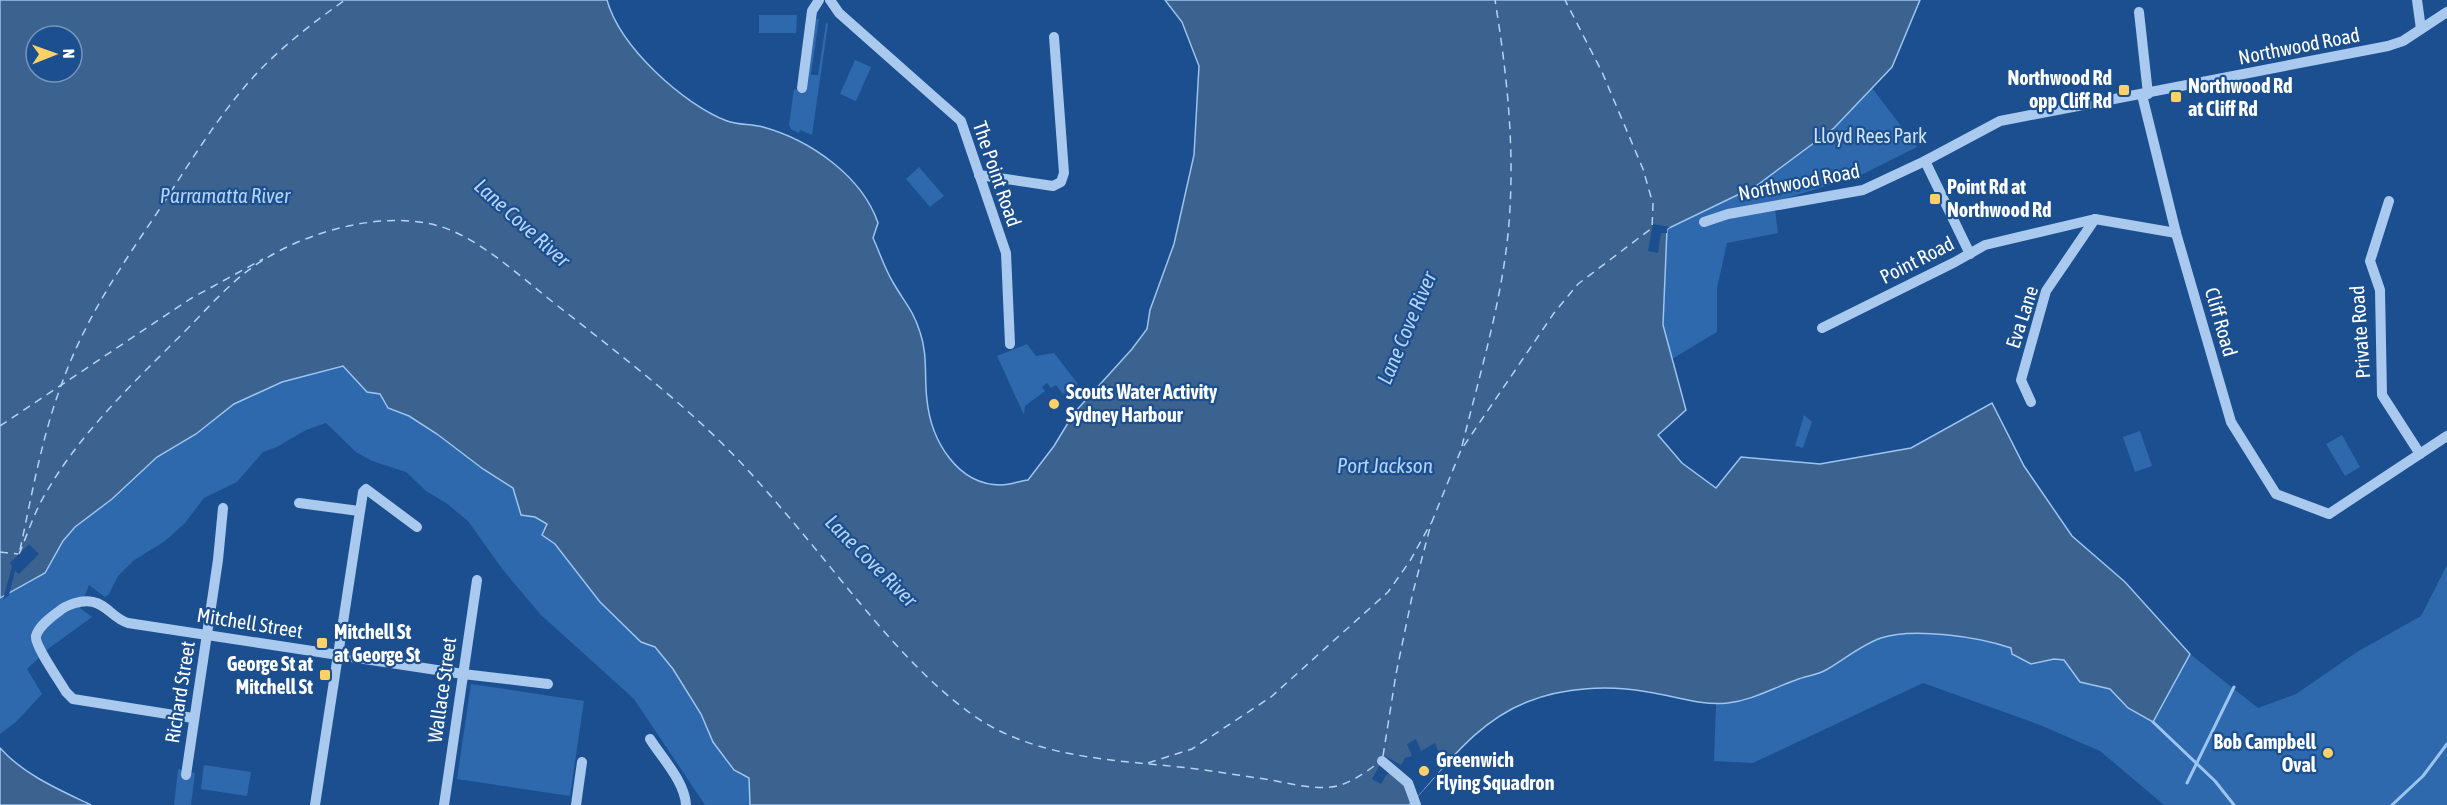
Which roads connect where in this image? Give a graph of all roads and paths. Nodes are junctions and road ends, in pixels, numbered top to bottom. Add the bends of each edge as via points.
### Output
1 (819, 0) edge
2 (830, 0) edge
3 (2417, 0) edge
4 (2139, 12) dead end
5 (2447, 12) edge
6 (2421, 29) junction
7 (1054, 37) dead end
8 (802, 88) dead end
9 (2145, 94) junction
10 (1925, 161) junction
11 (979, 175) junction
12 (2389, 201) dead end
13 (2095, 219) junction
14 (1704, 222) dead end
15 (2176, 233) junction
16 (1970, 254) junction
17 (1822, 328) dead end
18 (1010, 344) dead end
19 (2031, 402) dead end
20 (2447, 436) edge
21 (2420, 454) junction
22 (299, 503) dead end
23 (223, 508) dead end
24 (359, 511) junction
25 (417, 527) dead end
26 (477, 580) dead end
27 (207, 634) junction
28 (337, 655) junction
29 (463, 674) junction
30 (548, 684) dead end
31 (193, 718) junction
32 (650, 739) dead end
33 (1382, 761) dead end
34 (582, 762) dead end
35 (186, 775) dead end
36 (1415, 802) edge
37 (315, 805) edge
38 (444, 805) edge
39 (576, 805) edge
40 (686, 805) edge

1 - 8 street via 812,11
2 - 11 street, The Point Road via 839,13 961,121
3 - 6 street
4 - 9 street, Cliff Road
5 - 6 street, Northwood Road
6 - 9 street, Northwood Road via 2388,46
7 - 11 street via 1064,173 1061,182 1053,186
9 - 10 street, Northwood Road via 2000,121
9 - 15 street, Cliff Road
10 - 14 street, Northwood Road via 1863,190 1728,214
10 - 16 street, Point Road
11 - 18 street, The Point Road via 1006,253
12 - 21 street, Private Road via 2370,261 2380,290 2382,395
13 - 15 street
13 - 16 street via 1985,245
13 - 19 street, Eva Lane via 2046,291 2021,380
15 - 21 street, Cliff Road via 2231,422 2276,494 2330,514
16 - 17 street, Point Road
20 - 21 street
22 - 24 street
23 - 27 street, Richard Street
24 - 25 street via 366,489
24 - 28 street
26 - 29 street, Wallace Street
27 - 28 street, Mitchell Street
27 - 31 street, Richard Street
27 - 31 street, Mitchell Street via 124,622 94,602 64,608 36,635 69,696 82,702
28 - 29 street, Mitchell Street
28 - 37 street
29 - 30 street, Mitchell Street
29 - 38 street, Wallace Street
31 - 35 street, Richard Street
32 - 40 street via 686,796
33 - 36 street via 1408,783
34 - 39 street

